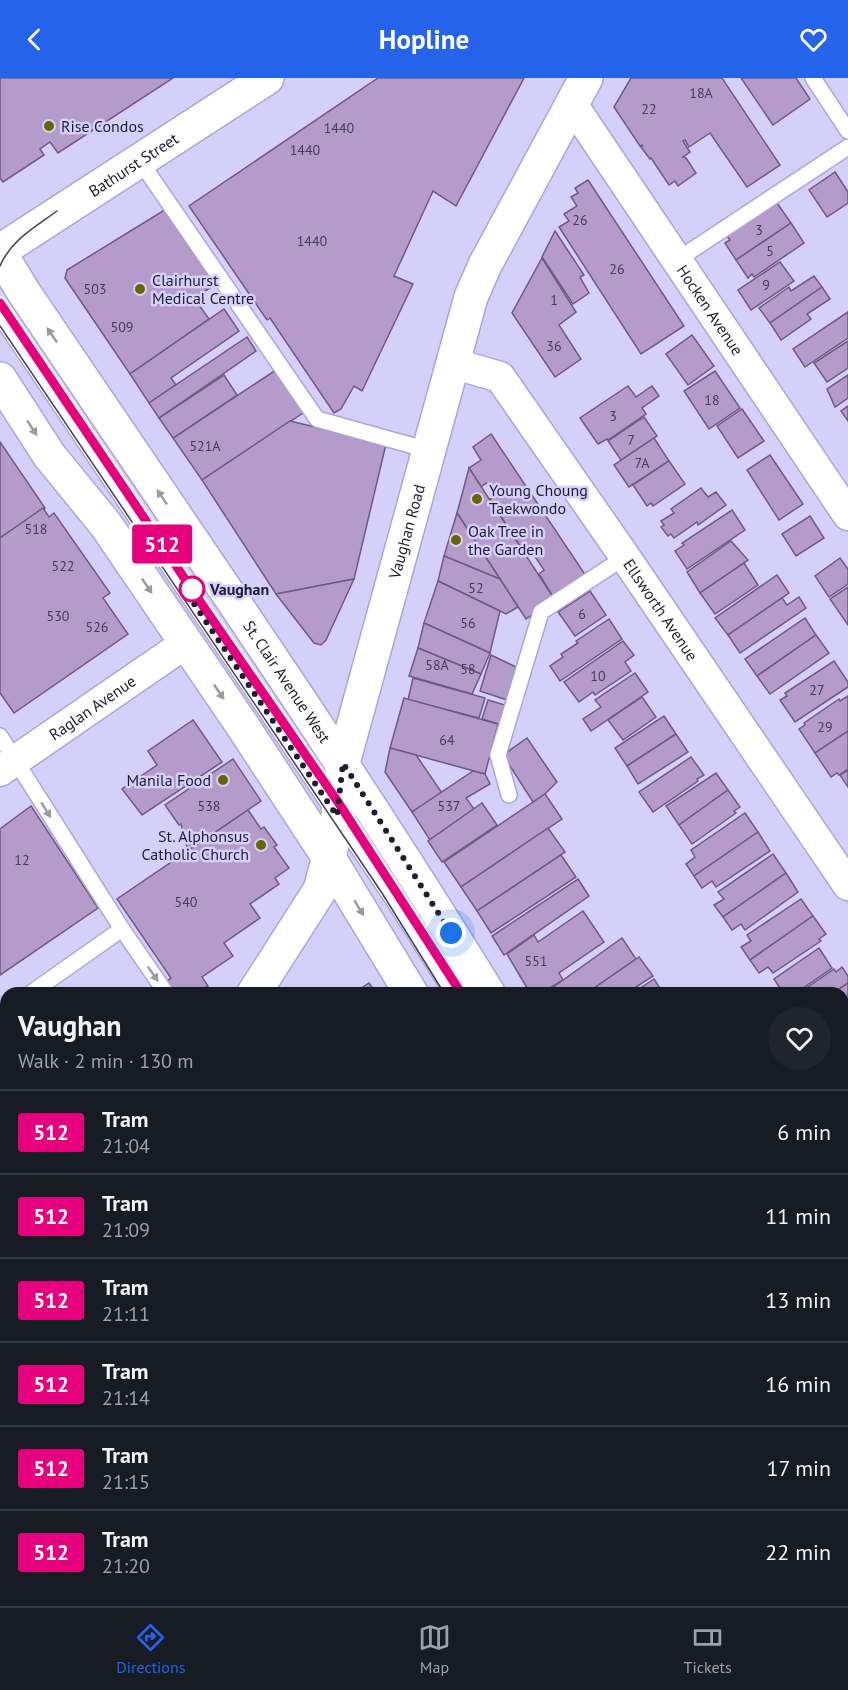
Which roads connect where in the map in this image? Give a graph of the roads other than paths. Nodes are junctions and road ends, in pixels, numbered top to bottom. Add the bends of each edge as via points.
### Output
1 (267, 78) edge
2 (813, 78) edge
3 (579, 91) edge
4 (848, 131) edge
5 (845, 155) edge
6 (140, 161) junction
7 (0, 252) edge
8 (677, 260) junction
9 (0, 316) edge
10 (452, 363) junction
11 (0, 380) edge
12 (428, 450) junction
13 (848, 515) edge
14 (625, 557) junction
15 (186, 643) junction
16 (5, 756) edge
17 (343, 763) junction
18 (509, 795) dead end
19 (337, 816) junction
20 (329, 858) junction
21 (848, 885) edge
22 (122, 929) junction
23 (40, 987) edge
24 (162, 987) edge
25 (258, 987) edge
26 (407, 987) edge
27 (448, 987) edge
28 (484, 987) edge

1 - 6 main road, Bathurst Street
2 - 4 lane
3 - 8 street, Hocken Avenue
3 - 10 main road, Vaughan Road via 485,265 471,297
5 - 8 lane
6 - 7 main road, Bathurst Street
6 - 12 lane via 317,419
17 -> 7 main road, St. Clair Avenue West
8 - 13 street, Hocken Avenue
9 - 19 lane
10 - 12 main road, Vaughan Road
10 - 14 street, Ellsworth Avenue via 500,377
11 -> 15 main road
12 - 17 main road, Vaughan Road
14 - 18 lane via 540,612 498,755
14 - 21 street, Ellsworth Avenue
15 - 16 street, Raglan Avenue
15 -> 20 main road
16 -> 22 lane
17 - 19 main road, Vaughan Road
17 - 28 main road, St. Clair Avenue West
19 - 20 main road, Vaughan Road
19 - 27 lane
20 - 25 main road, Vaughan Road via 320,890
20 -> 26 main road
22 - 23 lane
22 -> 24 lane

